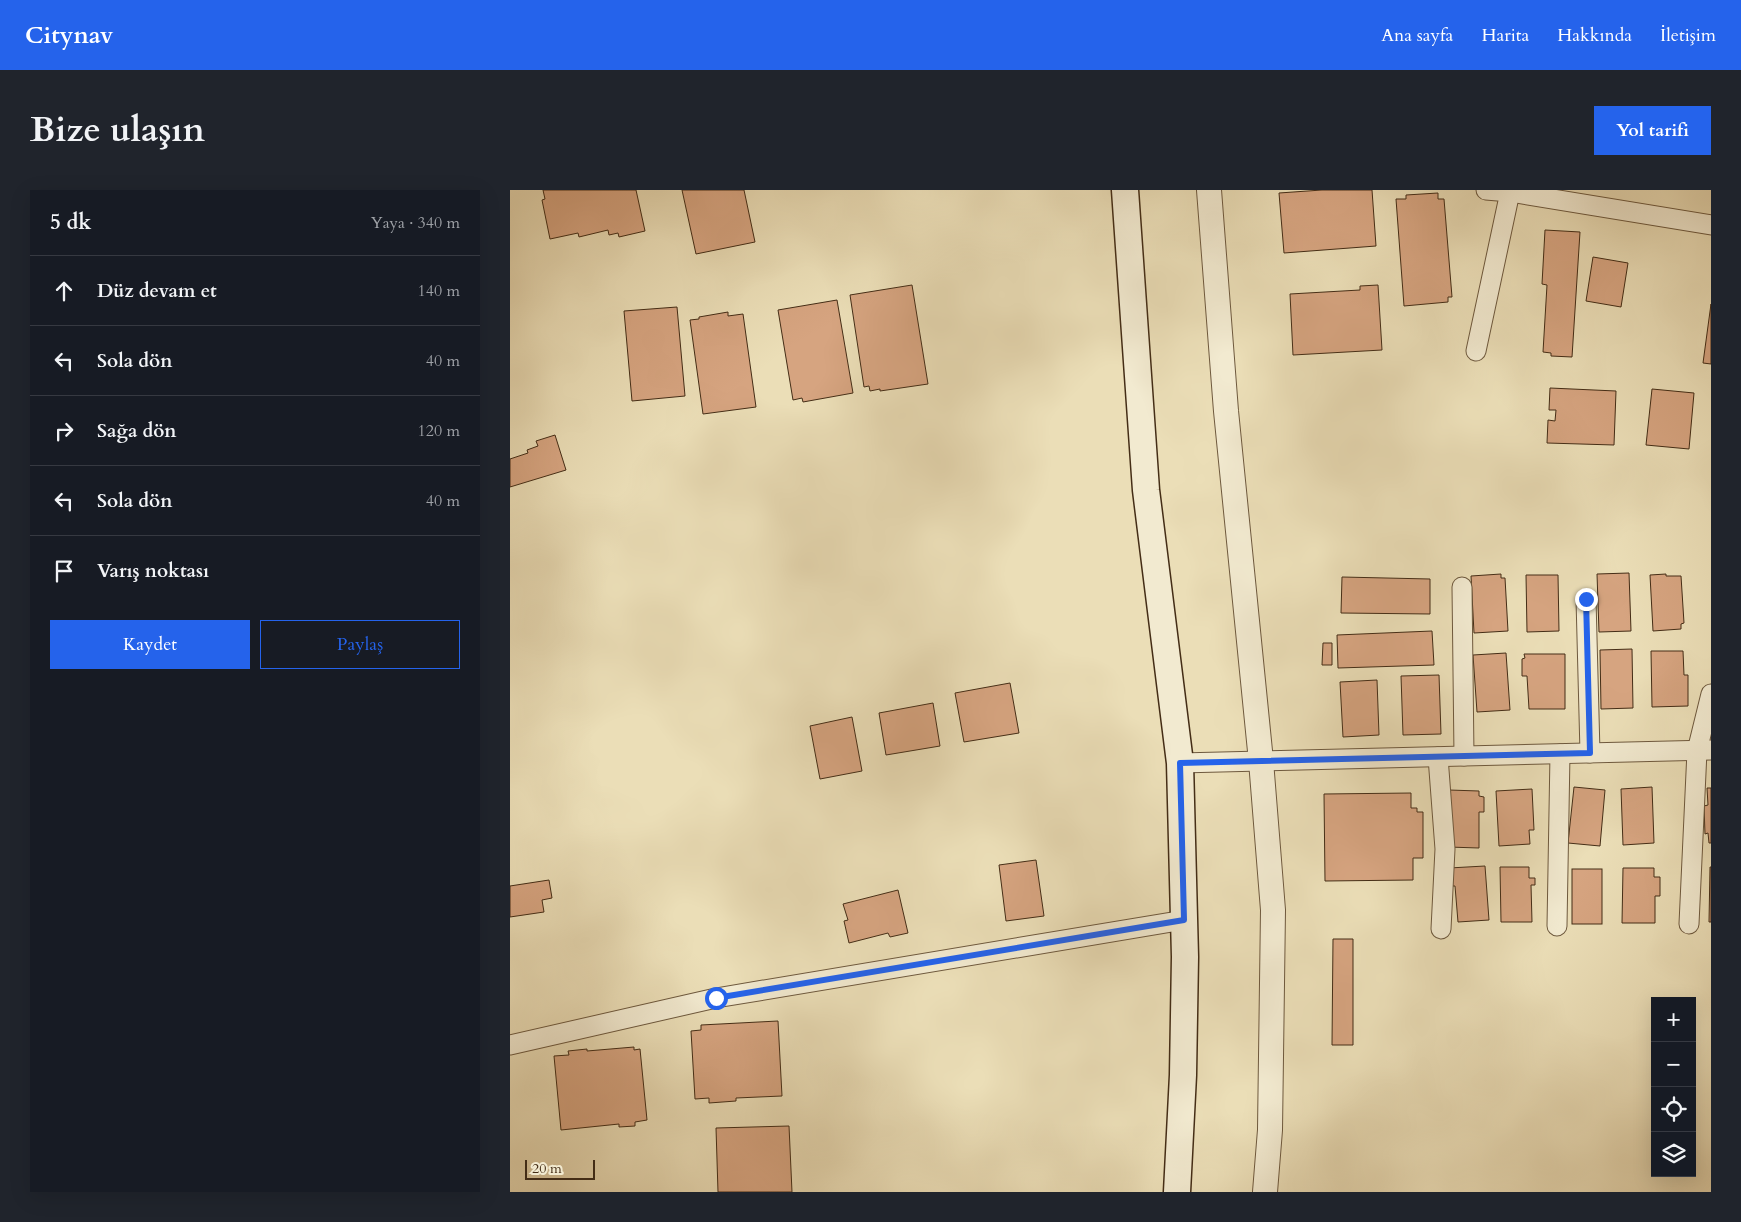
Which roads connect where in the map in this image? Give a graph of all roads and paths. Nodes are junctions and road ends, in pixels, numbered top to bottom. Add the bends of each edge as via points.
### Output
1 (1125, 190) edge
2 (1210, 190) edge
3 (1486, 190) edge
4 (1510, 192) junction
5 (1711, 225) edge
6 (1476, 351) dead end
7 (1462, 587) dead end
8 (1586, 599) dead end
9 (1711, 694) edge
10 (1704, 750) edge
11 (1590, 753) junction
12 (1560, 754) junction
13 (1464, 756) junction
14 (1438, 757) junction
15 (1262, 761) junction
16 (1180, 763) junction
17 (1184, 920) junction
18 (1689, 924) dead end
19 (1557, 926) dead end
20 (1441, 929) dead end
21 (510, 1044) edge
22 (1177, 1192) edge
23 (1264, 1192) edge

1 - 16 main road via 1146,490
2 - 15 street via 1227,420
3 - 4 street
4 - 5 street
4 - 6 street
7 - 13 street
8 - 11 street
9 - 10 street
10 - 11 street
10 - 18 street
11 - 12 street
12 - 13 street
12 - 19 street
13 - 14 street
14 - 15 street
14 - 20 street via 1445,848
15 - 16 street
15 - 23 street via 1273,910 1270,1130
16 - 17 main road
17 - 21 street via 716,998
17 - 22 main road via 1183,1075

